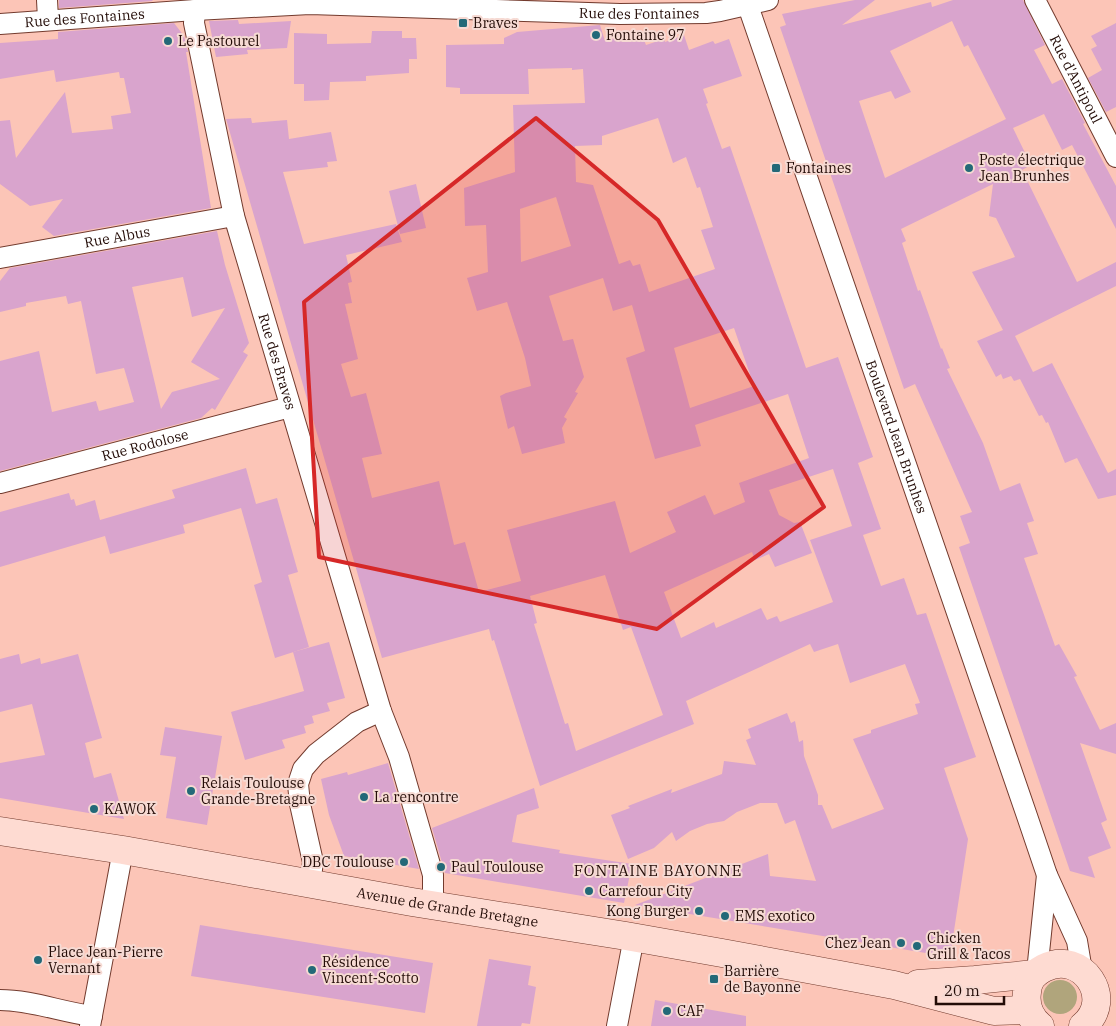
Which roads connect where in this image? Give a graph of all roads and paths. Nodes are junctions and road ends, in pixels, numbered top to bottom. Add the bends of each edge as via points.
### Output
1 (768, 0) edge
2 (1036, 0) edge
3 (747, 2) edge
4 (48, 10) edge
5 (195, 10) junction
6 (0, 24) edge
7 (1116, 156) edge
8 (234, 216) junction
9 (0, 258) edge
10 (290, 406) junction
11 (0, 483) edge
12 (381, 711) junction
13 (0, 831) edge
14 (123, 850) junction
15 (1046, 875) junction
16 (310, 884) junction
17 (433, 906) junction
18 (634, 937) junction
19 (1036, 973) junction
20 (1086, 974) junction
21 (894, 985) junction
22 (1116, 992) edge
23 (0, 1000) edge
24 (91, 1021) edge
25 (1034, 1021) edge
26 (1087, 1025) edge
27 (617, 1026) edge

1 - 3 street, Rue des Fontaines
2 - 7 street, Rue d'Antipoul
3 - 5 street, Rue des Fontaines via 706,13 629,14 318,4
3 - 15 street, Boulevard Jean Brunhes
4 - 5 street, Rue des Fontaines
4 - 6 street, Rue des Fontaines
5 - 8 street, Rue des Braves via 194,23
8 - 9 street, Rue Albus
8 - 10 street, Rue des Braves
10 - 11 street, Rue Rodolose
10 - 12 street, Rue des Braves
12 - 16 street via 357,722 316,754 303,769 298,784 313,862
12 - 17 street, Rue des Braves via 400,757 433,875
13 - 14 main road, Avenue de Grande Bretagne
14 - 16 main road, Avenue de Grande Bretagne
14 - 24 street
15 - 19 street, Boulevard Jean Brunhes
15 - 20 street, Boulevard Jean Brunhes via 1077,941
16 - 17 main road, Avenue de Grande Bretagne
17 - 18 main road, Avenue de Grande Bretagne
18 - 21 main road, Avenue de Grande Bretagne
18 - 27 street
19 - 20 main road via 1061,964
19 - 21 main road, Avenue de Grande Bretagne
19 - 25 main road via 1028,982 1026,998
20 - 22 main road
20 - 26 main road via 1096,997
21 - 25 main road, Avenue de Grande Bretagne
23 - 24 street via 14,1000

